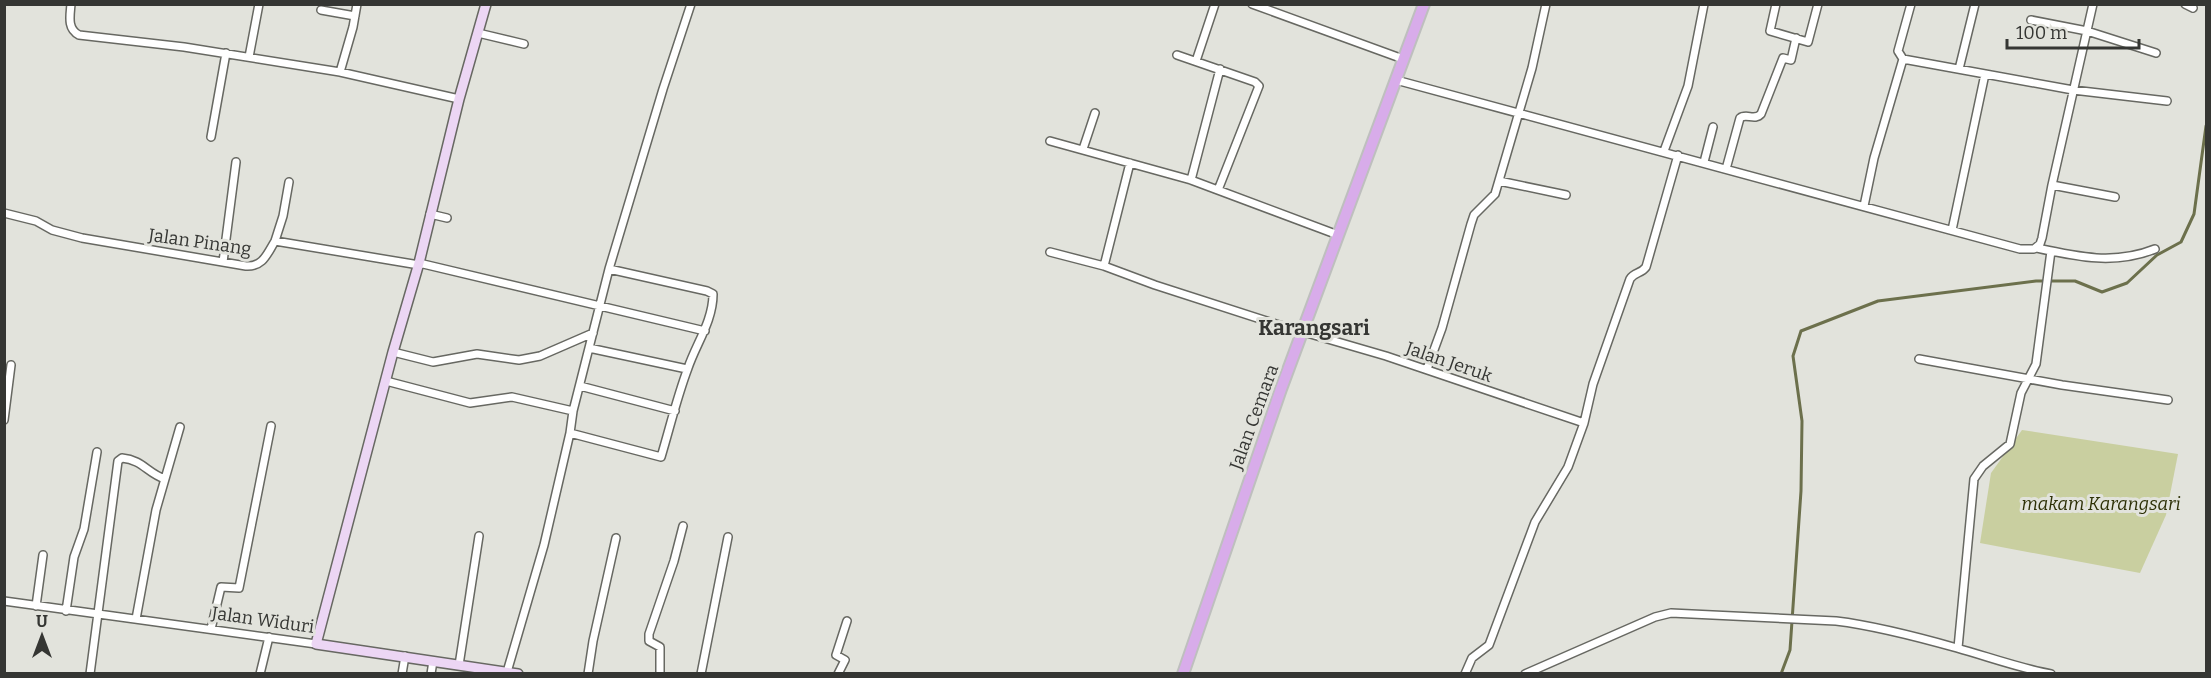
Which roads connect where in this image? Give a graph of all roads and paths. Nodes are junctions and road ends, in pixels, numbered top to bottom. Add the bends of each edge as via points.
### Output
1 (71, 4) edge
2 (258, 4) edge
3 (357, 4) edge
4 (486, 4) edge
5 (691, 4) edge
6 (1215, 4) edge
7 (1252, 4) edge
8 (1424, 4) edge
9 (1546, 4) edge
10 (1704, 4) edge
11 (1776, 4) edge
12 (1818, 4) edge
13 (1911, 4) edge
14 (1975, 4) edge
15 (2093, 4) edge
16 (2185, 4) edge
17 (2193, 8) dead end
18 (321, 10) dead end
19 (355, 16) junction
20 (2031, 20) dead end
21 (2087, 31) junction
22 (478, 33) junction
23 (1796, 38) junction
24 (524, 44) dead end
25 (226, 53) junction
26 (2156, 53) dead end
27 (1177, 55) dead end
28 (249, 57) junction
29 (1403, 59) junction
30 (1903, 59) junction
31 (1196, 61) junction
32 (1220, 69) junction
33 (1959, 69) junction
34 (340, 72) junction
35 (1985, 74) junction
36 (1396, 80) junction
37 (2073, 90) junction
38 (459, 99) junction
39 (2167, 101) dead end
40 (1518, 112) junction
41 (1095, 113) dead end
42 (1713, 127) dead end
43 (211, 138) dead end
44 (1050, 141) dead end
45 (1083, 149) junction
46 (1664, 151) junction
47 (1678, 155) junction
48 (237, 162) dead end
49 (1704, 162) junction
50 (1130, 163) junction
51 (1729, 169) junction
52 (1191, 180) junction
53 (1499, 181) junction
54 (289, 182) dead end
55 (2052, 185) junction
56 (1218, 190) junction
57 (1566, 195) dead end
58 (2115, 197) dead end
59 (1864, 207) junction
60 (4, 213) edge
61 (430, 214) junction
62 (447, 218) dead end
63 (1952, 230) junction
64 (1338, 236) junction
65 (275, 241) junction
66 (2037, 248) junction
67 (2155, 249) dead end
68 (2051, 251) junction
69 (1050, 252) dead end
70 (223, 262) junction
71 (419, 264) junction
72 (1104, 266) junction
73 (609, 269) junction
74 (599, 307) junction
75 (705, 331) junction
76 (1303, 331) junction
77 (592, 333) junction
78 (589, 348) junction
79 (393, 352) junction
80 (1919, 359) dead end
81 (11, 365) dead end
82 (687, 369) junction
83 (1427, 369) junction
84 (2028, 378) junction
85 (386, 381) junction
86 (580, 386) junction
87 (2168, 400) dead end
88 (573, 411) junction
89 (675, 411) junction
90 (4, 420) edge
91 (1584, 423) junction
92 (272, 426) dead end
93 (180, 427) dead end
94 (570, 433) junction
95 (97, 452) dead end
96 (165, 479) junction
97 (683, 526) dead end
98 (479, 536) dead end
99 (728, 537) dead end
100 (616, 538) dead end
101 (43, 555) dead end
102 (4, 601) edge
103 (36, 606) junction
104 (66, 611) junction
105 (98, 614) junction
106 (136, 619) junction
107 (847, 621) dead end
108 (211, 629) junction
109 (269, 637) junction
110 (316, 644) junction
111 (1958, 648) junction
112 (405, 657) junction
113 (434, 661) junction
114 (459, 665) junction
115 (2024, 671) edge
116 (507, 672) junction
117 (90, 674) edge
118 (260, 674) edge
119 (402, 674) edge
120 (431, 674) edge
121 (518, 674) edge
122 (588, 674) edge
123 (660, 674) edge
124 (701, 674) edge
125 (838, 674) edge
126 (1183, 674) edge
127 (1465, 674) edge
128 (1525, 674) edge
129 (2051, 674) edge

1 - 25 street via 71,27 79,35
2 - 28 street
3 - 19 street
4 - 22 main road
5 - 73 street
6 - 31 street
7 - 29 street
8 - 29 main road, Jalan Cemara
9 - 40 street
10 - 46 street via 1688,86
11 - 23 street via 1770,31
12 - 23 street via 1808,42
13 - 30 street via 1898,51
14 - 33 street
15 - 21 street
16 - 17 street
18 - 19 street
19 - 34 street
20 - 21 street
21 - 26 street
21 - 37 street
22 - 24 street
22 - 38 main road
23 - 51 street via 1791,60 1783,58 1761,114 1740,118
25 - 28 street
25 - 43 street
27 - 31 street
28 - 34 street
29 - 36 main road, Jalan Cemara
30 - 33 street
30 - 59 street
31 - 32 street
32 - 52 street
32 - 56 street via 1256,82 1259,89
33 - 35 street
34 - 38 street
35 - 37 street
35 - 63 street
36 - 40 street
36 - 64 main road, Jalan Cemara
37 - 39 street
37 - 55 street
38 - 61 main road
40 - 46 street
40 - 53 street
41 - 45 street
42 - 49 street
44 - 45 street
45 - 50 street
46 - 47 street
47 - 49 street
47 - 91 street via 1646,267 1630,279 1593,384
48 - 70 street
49 - 51 street
50 - 52 street
50 - 72 street
51 - 59 street
52 - 56 street
53 - 57 street
53 - 83 street via 1494,197 1474,215
54 - 65 street
55 - 58 street
55 - 66 street
56 - 64 street
59 - 63 street
60 - 70 street, Jalan Pinang via 36,220 52,230 82,238
61 - 62 street
61 - 71 main road
63 - 66 street via 2020,249
64 - 76 main road, Jalan Cemara
65 - 70 street, Jalan Pinang via 257,266
65 - 71 street, Jalan Pinang
66 - 68 street
67 - 68 street via 2125,258 2103,259
68 - 84 street via 2036,363
69 - 72 street, Jalan Jeruk
71 - 74 street, Jalan Pinang
71 - 79 main road
72 - 76 street, Jalan Jeruk
73 - 74 street
73 - 75 street via 712,292
74 - 75 street, Jalan Pinang
74 - 77 street
75 - 82 street
76 - 83 street, Jalan Jeruk
76 - 126 main road, Jalan Cemara
77 - 78 street
77 - 79 street via 540,356 519,360 477,354 433,362
78 - 82 street
78 - 86 street
79 - 85 main road
80 - 84 street
81 - 90 street
82 - 89 street
83 - 91 street, Jalan Jeruk
84 - 87 street
84 - 111 street via 2010,444 1983,466 1974,479
85 - 88 street via 470,403 512,398
85 - 110 main road
86 - 88 street
86 - 89 street
88 - 94 street
89 - 94 street via 661,457
91 - 127 street via 1568,467 1534,522 1489,645 1472,657
92 - 108 street via 238,588 221,587
93 - 96 street
94 - 116 street via 544,545
95 - 104 street
96 - 105 street via 136,460 118,461
96 - 106 street
97 - 123 street via 649,634 649,641 660,647
98 - 114 street
99 - 124 street
100 - 122 street
101 - 103 street
102 - 103 street, Jalan Widuri
103 - 104 street, Jalan Widuri
104 - 105 street, Jalan Widuri
105 - 106 street, Jalan Widuri
105 - 117 street
106 - 108 street, Jalan Widuri
107 - 125 street via 836,655 845,660
108 - 109 street, Jalan Widuri
109 - 110 street, Jalan Widuri
109 - 118 street
110 - 112 main road, Jalan Widuri
111 - 115 street
111 - 128 street via 1860,624 1662,614
112 - 113 main road, Jalan Widuri
112 - 119 street
113 - 114 main road, Jalan Widuri
113 - 120 street
114 - 116 main road, Jalan Widuri
115 - 129 street
116 - 121 main road, Jalan Widuri

